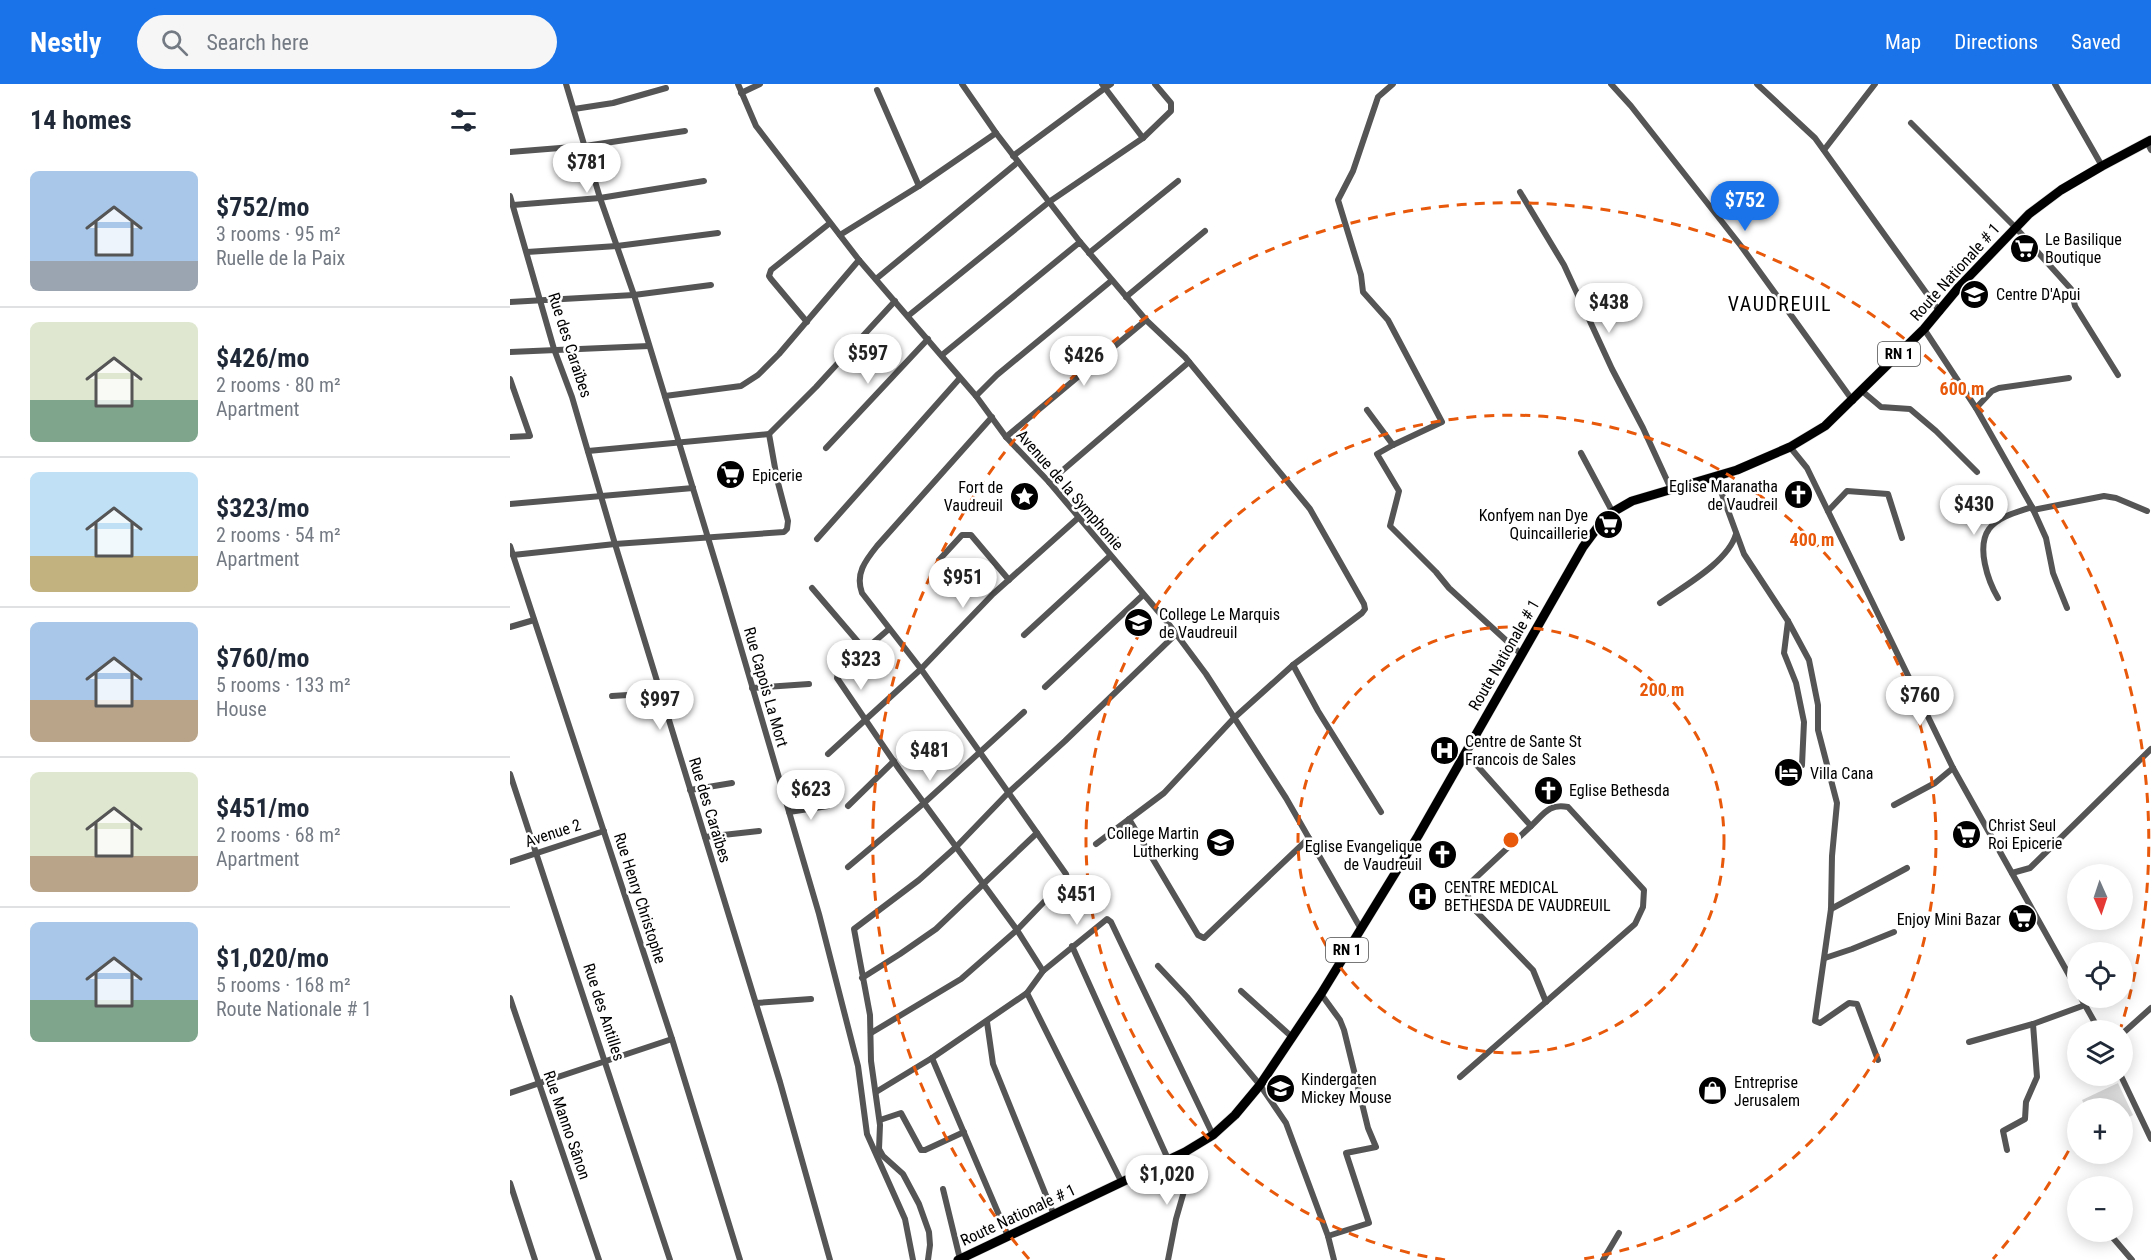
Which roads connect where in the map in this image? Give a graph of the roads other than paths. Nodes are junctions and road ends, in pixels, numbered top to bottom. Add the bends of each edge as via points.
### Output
1 (566, 84) edge
2 (738, 84) edge
3 (760, 84) edge
4 (962, 84) edge
5 (1155, 84) edge
6 (1393, 84) edge
7 (1611, 84) edge
8 (1756, 84) edge
9 (1875, 84) edge
10 (2055, 84) edge
11 (1106, 85) edge
12 (666, 88) dead end
13 (877, 90) dead end
14 (741, 93) junction
15 (574, 109) junction
16 (1911, 123) dead end
17 (685, 131) dead end
18 (996, 133) junction
19 (1143, 138) junction
20 (2150, 144) edge
21 (585, 146) junction
22 (1824, 150) junction
23 (510, 152) edge
24 (1013, 156) junction
25 (1018, 162) junction
26 (2102, 166) junction
27 (704, 181) dead end
28 (1179, 182) dead end
29 (919, 186) junction
30 (1520, 192) dead end
31 (510, 196) edge
32 (600, 198) junction
33 (1049, 202) junction
34 (513, 205) junction
35 (830, 223) junction
36 (2016, 228) junction
37 (1205, 231) dead end
38 (718, 232) dead end
39 (840, 236) junction
40 (1080, 242) junction
41 (617, 246) junction
42 (527, 252) junction
43 (1089, 253) junction
44 (859, 260) junction
45 (876, 279) junction
46 (1111, 281) junction
47 (711, 285) dead end
48 (634, 295) junction
49 (1126, 297) junction
50 (541, 300) junction
51 (895, 301) junction
52 (510, 302) edge
53 (1940, 312) junction
54 (908, 316) junction
55 (1146, 320) junction
56 (807, 322) junction
57 (1924, 329) junction
58 (928, 339) junction
59 (649, 346) junction
60 (554, 349) junction
61 (510, 352) edge
62 (942, 355) junction
63 (1189, 362) junction
64 (2118, 375) dead end
65 (960, 378) junction
66 (2069, 378) dead end
67 (510, 379) edge
68 (1862, 392) junction
69 (665, 396) junction
70 (976, 396) junction
71 (1853, 400) junction
72 (1977, 408) junction
73 (1367, 410) dead end
74 (992, 417) junction
75 (769, 434) junction
76 (1006, 436) junction
77 (510, 437) edge
78 (678, 442) junction
79 (1393, 445) junction
80 (1790, 447) junction
81 (826, 448) dead end
82 (588, 451) junction
83 (1581, 453) dead end
84 (1977, 472) dead end
85 (1716, 478) junction
86 (1049, 482) junction
87 (693, 488) junction
88 (1671, 489) junction
89 (601, 495) junction
90 (510, 504) edge
91 (2033, 508) junction
92 (1612, 511) junction
93 (1828, 511) junction
94 (2147, 511) dead end
95 (1078, 518) junction
96 (1737, 533) junction
97 (1902, 538) dead end
98 (707, 539) junction
99 (817, 539) dead end
100 (615, 544) junction
101 (510, 546) edge
102 (513, 555) junction
103 (1110, 556) junction
104 (939, 560) dead end
105 (1009, 580) junction
106 (812, 588) dead end
107 (1143, 595) junction
108 (1998, 598) dead end
109 (1660, 603) dead end
110 (2067, 608) dead end
111 (534, 620) junction
112 (1788, 621) junction
113 (510, 627) edge
114 (889, 629) junction
115 (1176, 633) junction
116 (1024, 635) dead end
117 (865, 650) junction
118 (1521, 654) junction
119 (1293, 665) junction
120 (921, 669) junction
121 (809, 684) dead end
122 (753, 687) junction
123 (1045, 687) dead end
124 (660, 693) junction
125 (612, 696) dead end
126 (1024, 712) dead end
127 (1234, 718) junction
128 (865, 719) junction
129 (2151, 749) edge
130 (1465, 752) junction
131 (979, 753) junction
132 (828, 754) dead end
133 (894, 761) junction
134 (1802, 765) dead end
135 (1953, 768) junction
136 (510, 774) edge
137 (732, 783) dead end
138 (690, 790) junction
139 (1008, 793) junction
140 (924, 803) junction
141 (1894, 805) dead end
142 (828, 806) dead end
143 (848, 806) dead end
144 (789, 812) junction
145 (1381, 812) dead end
146 (1129, 819) junction
147 (1531, 826) junction
148 (604, 831) junction
149 (759, 831) dead end
150 (1037, 834) junction
151 (705, 837) junction
152 (1309, 838) junction
153 (1096, 844) dead end
154 (956, 847) junction
155 (537, 852) junction
156 (510, 862) edge
157 (848, 867) dead end
158 (1907, 868) dead end
159 (2012, 873) junction
160 (983, 884) junction
161 (1831, 909) junction
162 (1360, 929) junction
163 (1017, 930) junction
164 (1894, 932) dead end
165 (1072, 946) junction
166 (1825, 958) junction
167 (1158, 966) dead end
168 (1043, 971) junction
169 (2067, 971) edge
170 (862, 978) junction
171 (1241, 991) dead end
172 (1027, 993) junction
173 (1321, 994) junction
174 (510, 998) edge
175 (811, 999) dead end
176 (1546, 1002) junction
177 (756, 1003) junction
178 (2077, 1008) edge
179 (2151, 1008) edge
180 (987, 1022) junction
181 (2033, 1024) junction
182 (2133, 1024) edge
183 (871, 1034) junction
184 (1292, 1037) junction
185 (672, 1039) junction
186 (1969, 1042) dead end
187 (932, 1058) junction
188 (1878, 1060) dead end
189 (606, 1061) junction
190 (1460, 1077) dead end
191 (538, 1083) junction
192 (1260, 1085) junction
193 (2126, 1086) edge
194 (876, 1092) junction
195 (510, 1093) edge
196 (880, 1120) junction
197 (964, 1132) junction
198 (1213, 1135) junction
199 (2151, 1138) edge
200 (2007, 1150) dead end
201 (1185, 1152) junction
202 (1168, 1159) junction
203 (1122, 1182) junction
204 (510, 1183) edge
205 (943, 1189) dead end
206 (1054, 1215) junction
207 (1619, 1233) dead end
208 (1008, 1236) junction
209 (1328, 1236) junction
210 (2117, 1242) edge
211 (959, 1259) edge
212 (535, 1260) edge
213 (598, 1260) edge
214 (670, 1260) edge
215 (740, 1260) edge
216 (830, 1260) edge
217 (913, 1260) edge
218 (928, 1260) edge
219 (1168, 1260) edge
220 (1334, 1260) edge
221 (1603, 1260) edge
222 (2132, 1260) edge

1 - 15 street, Rue Capois La Mort
2 - 14 street, Avenue de la Symphonie
3 - 14 street
4 - 18 street
5 - 19 street via 1172,107
6 - 79 street via 1378,97 1353,171 1338,200 1363,292 1388,320 1442,422
7 - 71 street via 1741,246
8 - 22 street
9 - 22 street
10 - 26 street
11 - 19 street
11 - 24 street
12 - 15 street
13 - 29 street
14 - 35 street, Avenue de la Symphonie via 756,126
15 - 21 street, Rue Capois La Mort
16 - 36 street
17 - 21 street
18 - 24 street
18 - 29 street
19 - 33 street
20 - 26 main road, Route Nationale # 1 / RN 1
21 - 23 street
21 - 32 street, Rue Capois La Mort
22 - 53 street
24 - 25 street
25 - 33 street
25 - 45 street
26 - 36 main road, Route Nationale # 1 / RN 1 via 2053,196
27 - 32 street
28 - 43 street
29 - 39 street
30 - 88 street via 1564,265
31 - 34 street, Rue des Caraïbes
32 - 34 street
32 - 41 street, Rue Capois La Mort
33 - 40 street
33 - 54 street
34 - 42 street, Rue des Caraïbes
35 - 39 street, Avenue de la Symphonie
35 - 56 street via 769,273
36 - 53 main road, Route Nationale # 1 / RN 1
36 - 64 street via 2071,289 2075,306
37 - 49 street
38 - 41 street
39 - 44 street, Avenue de la Symphonie
40 - 43 street
40 - 62 street
41 - 42 street
41 - 48 street, Rue Capois La Mort
42 - 50 street, Rue des Caraïbes
43 - 46 street
44 - 45 street, Avenue de la Symphonie
44 - 56 street
45 - 51 street, Avenue de la Symphonie
46 - 49 street
46 - 70 street
47 - 48 street
48 - 50 street
48 - 59 street, Rue Capois La Mort
49 - 55 street
50 - 52 street
50 - 60 street, Rue des Caraïbes
51 - 54 street, Avenue de la Symphonie
51 - 75 street
53 - 57 main road, Route Nationale # 1 / RN 1
54 - 58 street, Avenue de la Symphonie
55 - 63 street
55 - 76 street
56 - 69 street via 758,375 741,386
57 - 68 main road, Route Nationale # 1 / RN 1
57 - 72 street
58 - 62 street, Avenue de la Symphonie
58 - 81 street
59 - 60 street
59 - 69 street, Rue Capois La Mort
60 - 61 street
60 - 82 street, Rue des Caraïbes
62 - 65 street, Avenue de la Symphonie
63 - 86 street
63 - 119 street via 1310,509 1365,604 1362,613
65 - 70 street, Avenue de la Symphonie
65 - 99 street
66 - 72 street via 1999,388
67 - 77 street via 530,436
68 - 71 main road, Route Nationale # 1 / RN 1
68 - 84 street via 1881,407 1910,409
69 - 78 street, Rue Capois La Mort
70 - 74 street, Avenue de la Symphonie
71 - 80 main road, Route Nationale # 1 / RN 1 via 1825,426
72 - 91 street
73 - 79 street
74 - 76 street, Avenue de la Symphonie
74 - 114 street via 865,561 859,585
75 - 78 street
75 - 98 street via 788,529
76 - 86 street, Avenue de la Symphonie
78 - 82 street
78 - 87 street, Rue Capois La Mort
79 - 118 street via 1377,454 1399,491 1390,526 1449,588
80 - 85 main road, Route Nationale # 1 / RN 1
80 - 93 street via 1806,468
82 - 89 street, Rue des Caraïbes
83 - 92 street
85 - 88 main road, Route Nationale # 1 / RN 1
85 - 96 street
86 - 95 street, Avenue de la Symphonie
87 - 89 street
87 - 98 street, Rue Capois La Mort
88 - 92 main road, Route Nationale # 1 / RN 1
89 - 90 street
89 - 100 street, Rue des Caraïbes
91 - 94 street via 2104,496
91 - 108 street via 1999,520 1988,530 1984,544 1986,569
91 - 110 street
92 - 118 main road, Route Nationale # 1 / RN 1 via 1583,547
93 - 97 street via 1847,491 1888,494
93 - 135 street
95 - 103 street, Avenue de la Symphonie
95 - 105 street
96 - 109 street via 1734,543 1718,560
96 - 112 street via 1744,554
98 - 100 street
98 - 122 street, Rue Capois La Mort
100 - 102 street
100 - 124 street, Rue des Caraïbes
101 - 102 street, Rue Henry Christophe
102 - 111 street, Rue Henry Christophe
103 - 107 street, Avenue de la Symphonie
103 - 116 street
104 - 105 street via 962,535 968,534
105 - 120 street
106 - 117 street
107 - 115 street, Avenue de la Symphonie
107 - 123 street
111 - 113 street
111 - 148 street, Rue Henry Christophe
112 - 134 street via 1784,653 1796,683 1804,722
112 - 161 street via 1809,660 1818,705 1818,730 1837,804
114 - 117 street
114 - 120 street
115 - 127 street, Avenue de la Symphonie
115 - 139 street
117 - 128 street via 837,675
118 - 130 main road, Route Nationale # 1 / RN 1
119 - 127 street
119 - 145 street
120 - 128 street
120 - 131 street
121 - 122 street
122 - 144 street, Rue Capois La Mort
124 - 125 street
124 - 138 street, Rue des Caraïbes
126 - 131 street
127 - 146 street via 1164,793
127 - 152 street, Avenue de la Symphonie
128 - 132 street
128 - 133 street
129 - 159 street via 2030,868
130 - 147 street
130 - 162 main road, Route Nationale # 1 / RN 1
131 - 139 street
131 - 140 street
133 - 140 street
133 - 143 street
135 - 141 street via 1935,783
135 - 159 street
136 - 155 street, Rue des Antilles
137 - 138 street
138 - 151 street, Rue des Caraïbes
139 - 150 street
139 - 154 street
140 - 154 street
140 - 157 street
142 - 144 street
144 - 217 street, Rue Capois La Mort via 858,1066 867,1134 905,1219
146 - 152 street via 1198,935 1204,938
146 - 153 street
147 - 176 street via 1468,885 1467,891 1470,905 1533,970
147 - 176 street via 1552,807 1568,807 1644,890 1643,907 1635,924
148 - 155 street, Avenue 2
148 - 185 street, Rue Henry Christophe
149 - 151 street
150 - 160 street
150 - 163 street via 1067,878
151 - 177 street, Rue des Caraïbes
152 - 162 street, Avenue de la Symphonie
154 - 160 street
154 - 170 street via 854,929
155 - 156 street, Avenue 2
155 - 189 street, Rue des Antilles
158 - 161 street
159 - 169 street
160 - 163 street
160 - 170 street via 936,928
161 - 166 street
162 - 173 main road, Route Nationale # 1 / RN 1
163 - 168 street
163 - 183 street via 961,979
164 - 166 street
165 - 168 street
165 - 198 street via 1109,920
165 - 202 street
166 - 188 street via 1815,1021 1820,1023 1849,1003 1857,1004
167 - 192 street
168 - 172 street
170 - 183 street
171 - 184 street
172 - 180 street
172 - 203 street
173 - 184 main road, Route Nationale # 1 / RN 1
173 - 209 street via 1344,1030 1376,1147 1346,1153 1369,1223
174 - 191 street, Rue Manno Sânon
175 - 177 street
176 - 190 street
177 - 216 street, Rue des Caraïbes
178 - 181 street
179 - 182 street
180 - 187 street
180 - 206 street via 993,1064
181 - 186 street
181 - 200 street via 2037,1077 2026,1102 2025,1119 2002,1131
183 - 194 street
184 - 192 main road, Route Nationale # 1 / RN 1
185 - 189 street
185 - 215 street, Rue Henry Christophe
187 - 194 street
187 - 197 street
189 - 191 street
189 - 214 street, Rue des Antilles
191 - 195 street
191 - 213 street, Rue Manno Sânon
192 - 198 main road, Route Nationale # 1 / RN 1
192 - 209 street via 1286,1123
193 - 199 street
194 - 196 street
196 - 197 street via 901,1113 921,1150
196 - 218 street via 879,1149 903,1174 920,1204 928,1232
197 - 208 street
198 - 201 main road, Route Nationale # 1 / RN 1
201 - 202 main road, Route Nationale # 1 / RN 1
201 - 219 street via 1191,1167
202 - 203 main road, Route Nationale # 1 / RN 1
203 - 206 main road, Route Nationale # 1 / RN 1
204 - 212 street
205 - 211 street
206 - 208 main road, Route Nationale # 1 / RN 1
207 - 221 street
208 - 211 main road, Route Nationale # 1 / RN 1
209 - 220 street
210 - 222 street

